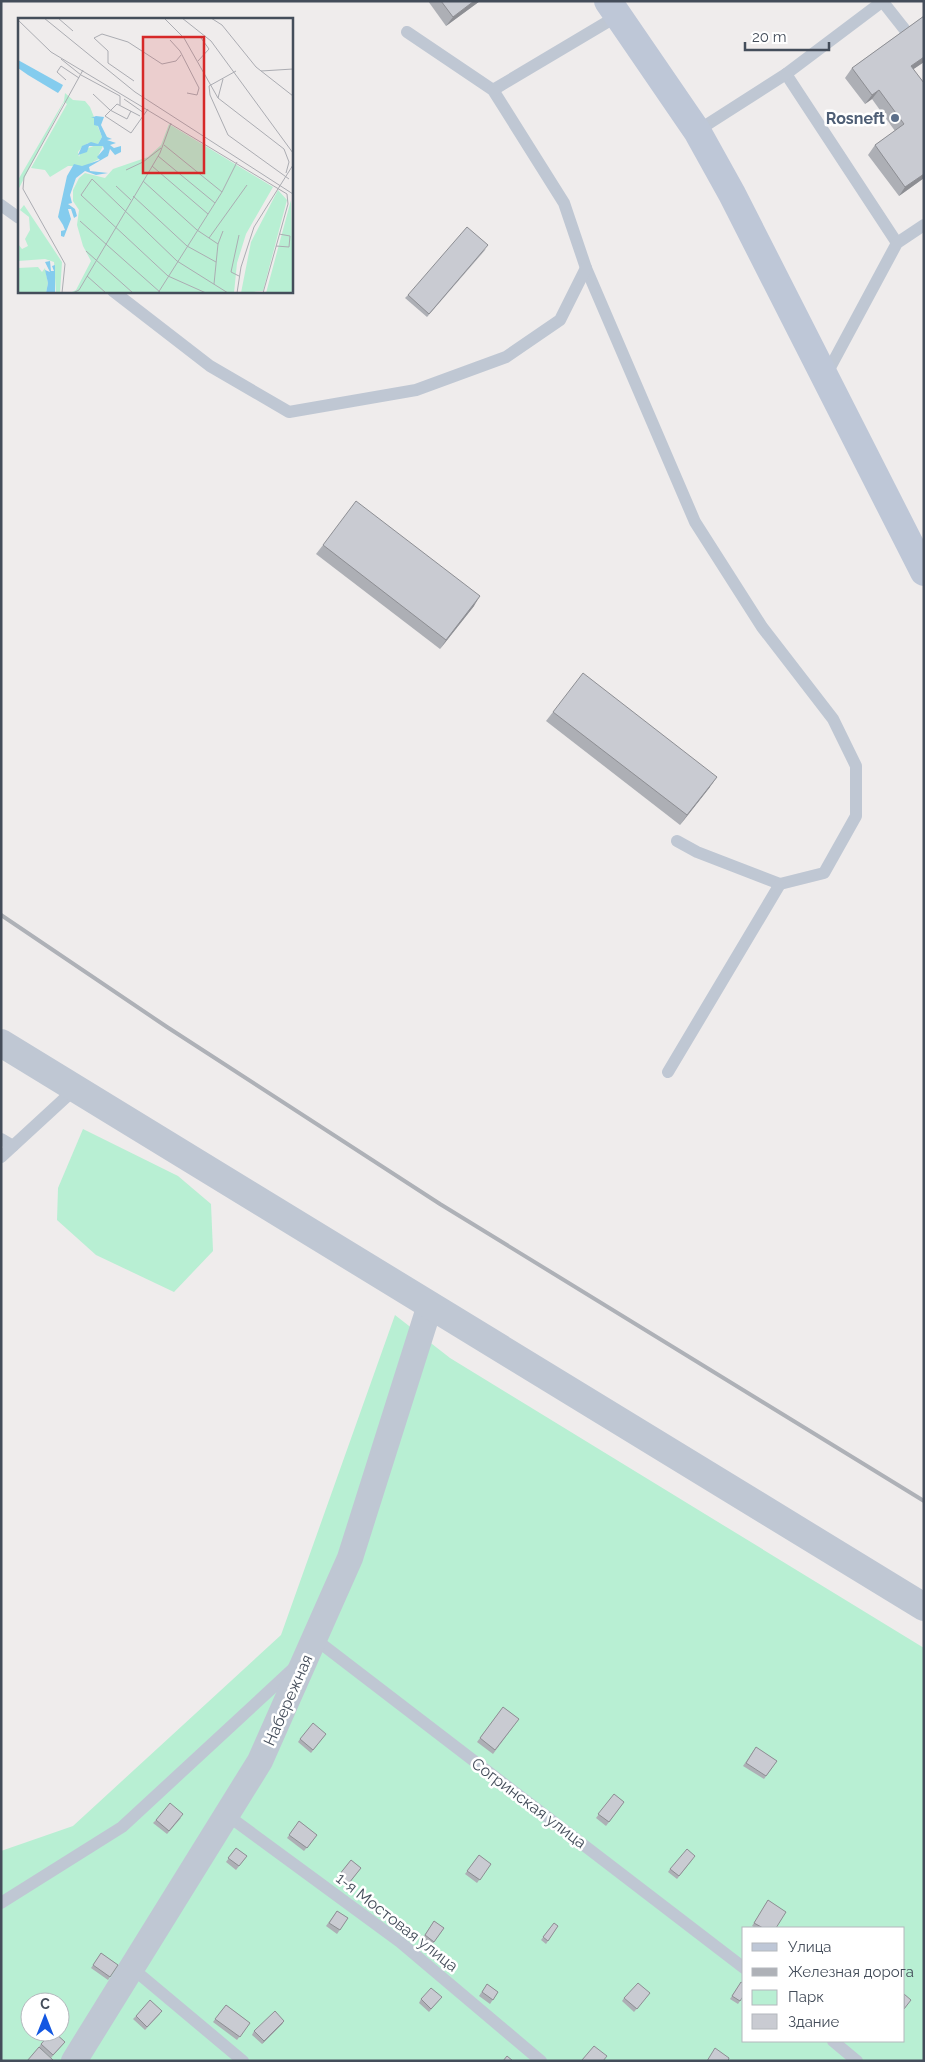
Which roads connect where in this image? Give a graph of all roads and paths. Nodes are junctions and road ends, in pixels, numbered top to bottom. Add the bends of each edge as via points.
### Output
1 (883, 2) edge
2 (614, 8) edge
3 (407, 32) dead end
4 (924, 54) edge
5 (786, 74) junction
6 (493, 90) junction
7 (697, 132) junction
8 (1, 205) edge
9 (18, 217) edge
10 (924, 225) edge
11 (896, 243) junction
12 (586, 268) junction
13 (114, 292) edge
14 (825, 377) junction
15 (924, 572) edge
16 (677, 841) dead end
17 (780, 884) junction
18 (1, 1043) edge
19 (668, 1072) dead end
20 (76, 1088) junction
21 (1, 1139) edge
22 (13, 1146) junction
23 (1, 1157) edge
24 (430, 1305) junction
25 (924, 1607) edge
26 (311, 1647) junction
27 (228, 1814) junction
28 (1, 1903) edge
29 (742, 1967) edge
30 (132, 1968) junction
31 (833, 2042) edge
32 (74, 2061) edge
33 (243, 2061) edge
34 (541, 2061) edge
35 (857, 2061) edge

1 - 4 lane
1 - 5 lane
2 - 6 lane
2 - 7 main road
3 - 6 lane
5 - 7 lane
5 - 11 lane
6 - 12 lane via 564,203
7 - 14 main road
8 - 9 lane
10 - 11 lane
11 - 14 lane
12 - 13 lane via 560,320 506,357 416,390 289,412 210,366
12 - 17 lane via 695,522 762,627 832,719 856,766 856,816 824,872
14 - 15 main road
16 - 17 lane
17 - 19 lane
18 - 20 street
20 - 22 lane
20 - 24 street
21 - 22 lane
22 - 23 lane
24 - 25 street
24 - 26 street, Набережная via 350,1558
26 - 27 street, Набережная via 260,1761
26 - 28 lane via 122,1827
26 - 29 lane, Согринская улица
27 - 30 street, Набережная
27 - 34 lane, 1-я Мостовая улица via 400,1942
30 - 32 street, Набережная
30 - 33 lane
31 - 35 lane

